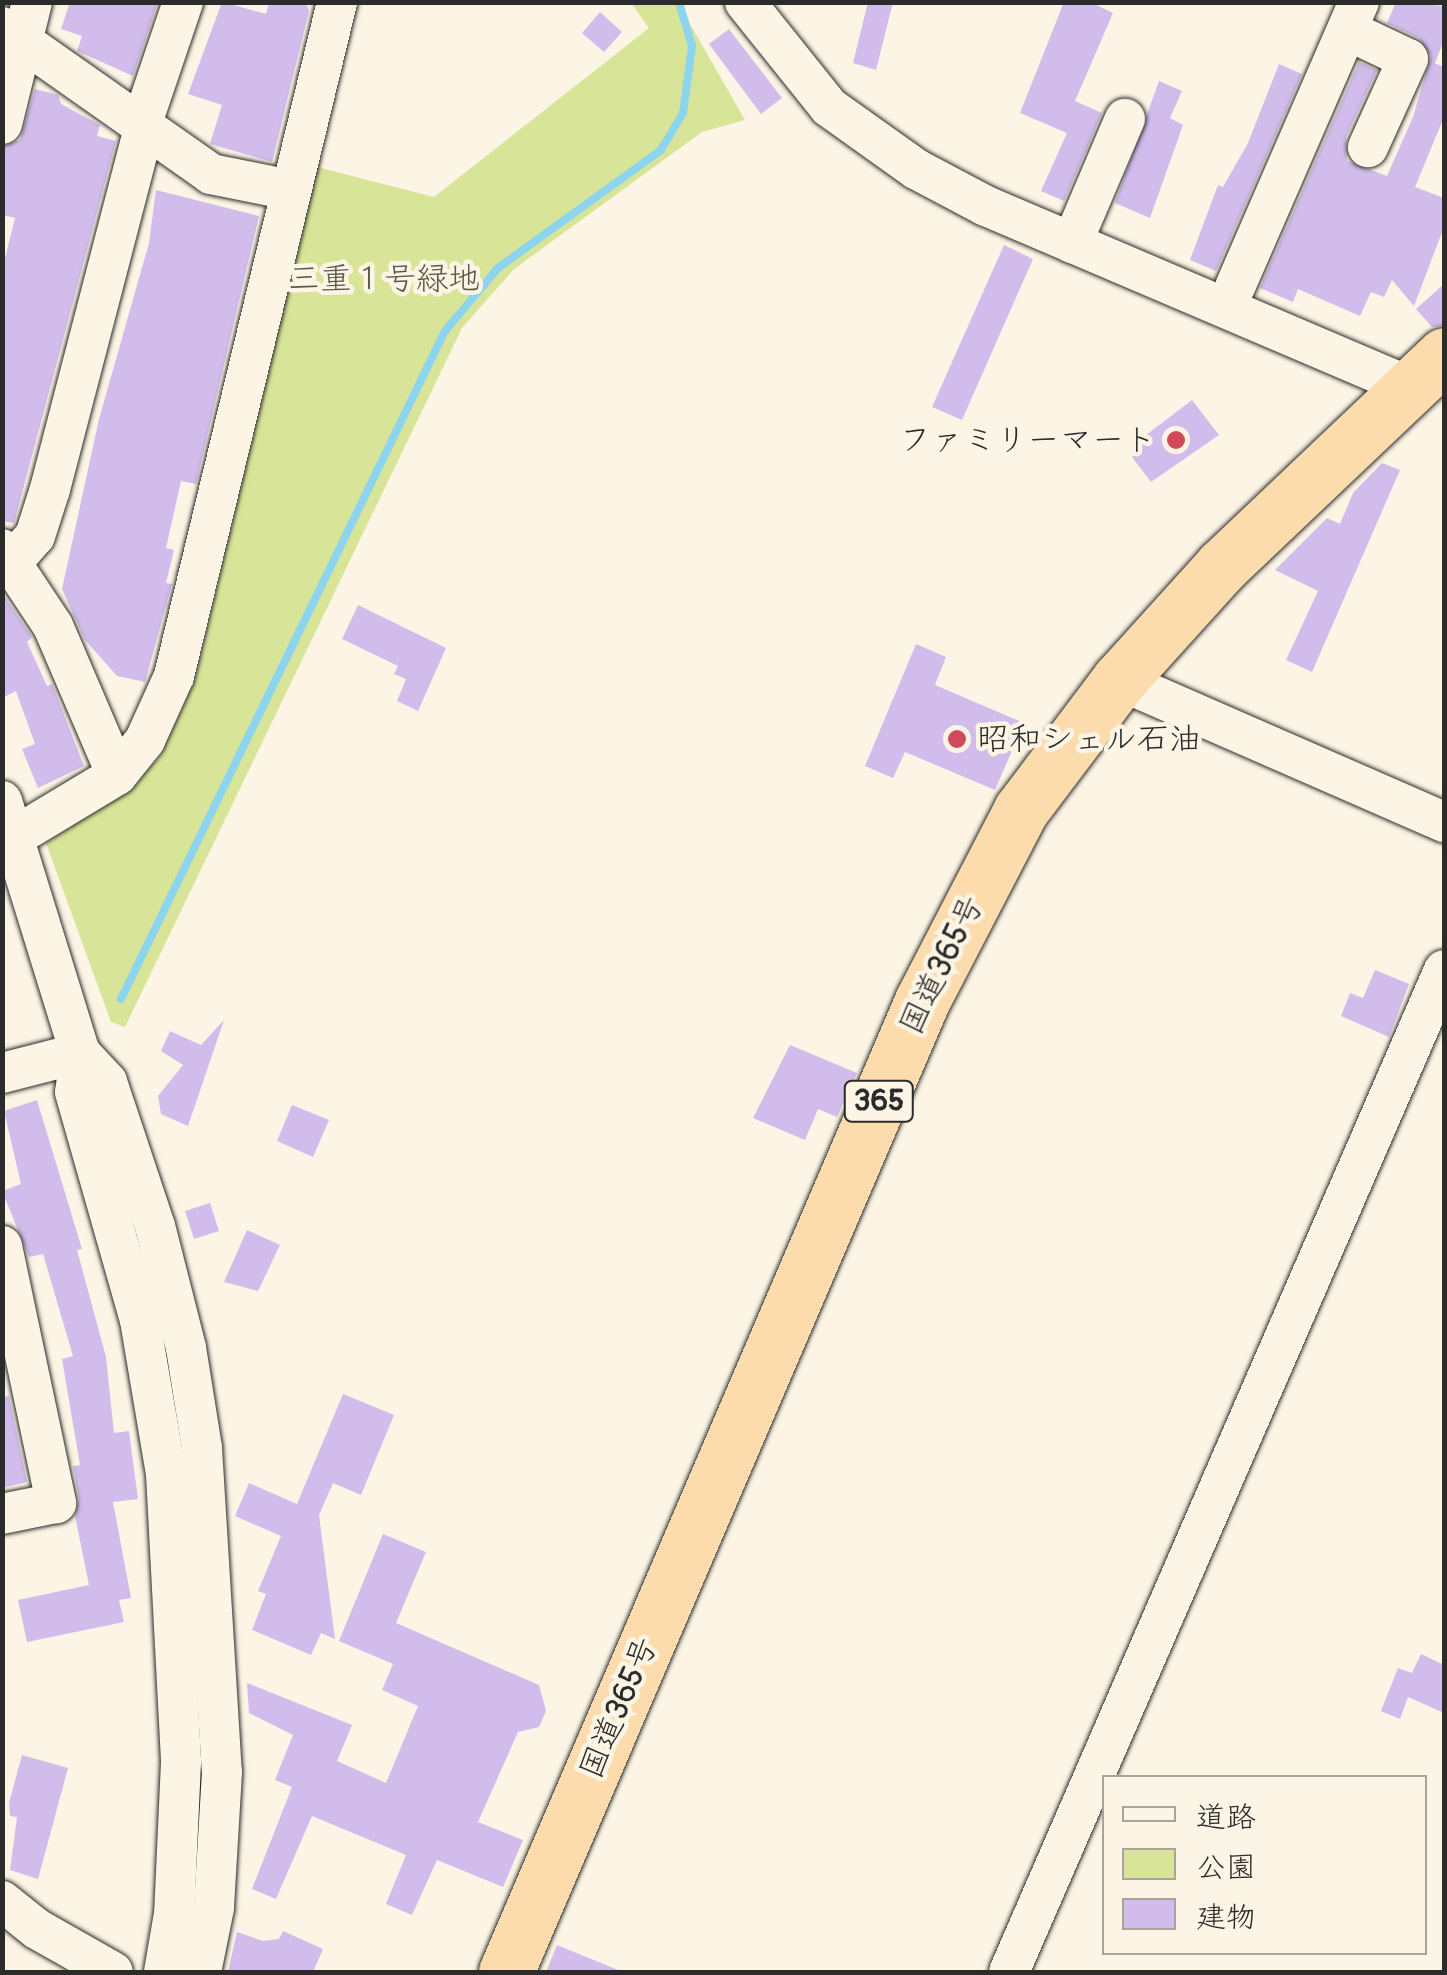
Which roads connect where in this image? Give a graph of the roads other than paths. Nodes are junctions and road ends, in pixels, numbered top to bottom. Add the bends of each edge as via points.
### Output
1 (183, 2) edge
2 (337, 2) edge
3 (745, 2) edge
4 (1354, 17) edge
5 (20, 22) edge
6 (1125, 118) dead end
7 (2, 124) edge
8 (143, 127) junction
9 (1368, 148) dead end
10 (290, 190) junction
11 (1072, 243) junction
12 (1235, 287) dead end
13 (1428, 371) edge
14 (8, 555) edge
15 (1119, 680) junction
16 (117, 775) junction
17 (8, 819) edge
18 (1444, 822) edge
19 (1444, 970) edge
20 (80, 1053) junction
21 (2, 1073) edge
22 (2, 1246) edge
23 (16, 1355) edge
24 (2, 1514) edge
25 (2, 1901) edge
26 (114, 1972) edge
27 (164, 1972) edge
28 (201, 1972) edge
29 (506, 1972) edge
30 (1009, 1972) edge

1 - 8 street
2 - 10 street
3 - 11 street via 829,107 883,150
4 - 9 street via 1408,59
4 - 12 street
5 - 7 street
5 - 8 street
6 - 11 street
8 - 10 street via 211,174
8 - 14 street via 50,489 35,536
10 - 16 street via 174,676 145,740
11 - 13 street
13 - 15 highway, 国道365号 / 365 via 1222,566
14 - 16 street via 53,626
15 - 18 street
15 - 29 highway, 国道365号 / 365 via 1020,810 922,1001
16 - 17 street
17 - 20 street
19 - 30 street
20 - 21 street
20 - 27 street via 75,1092 140,1320 166,1474 181,1762 174,1914
20 - 28 street via 106,1082 155,1226 186,1348 202,1448 222,1772 214,1908
22 - 23 street
23 - 24 street via 56,1503
25 - 26 street

